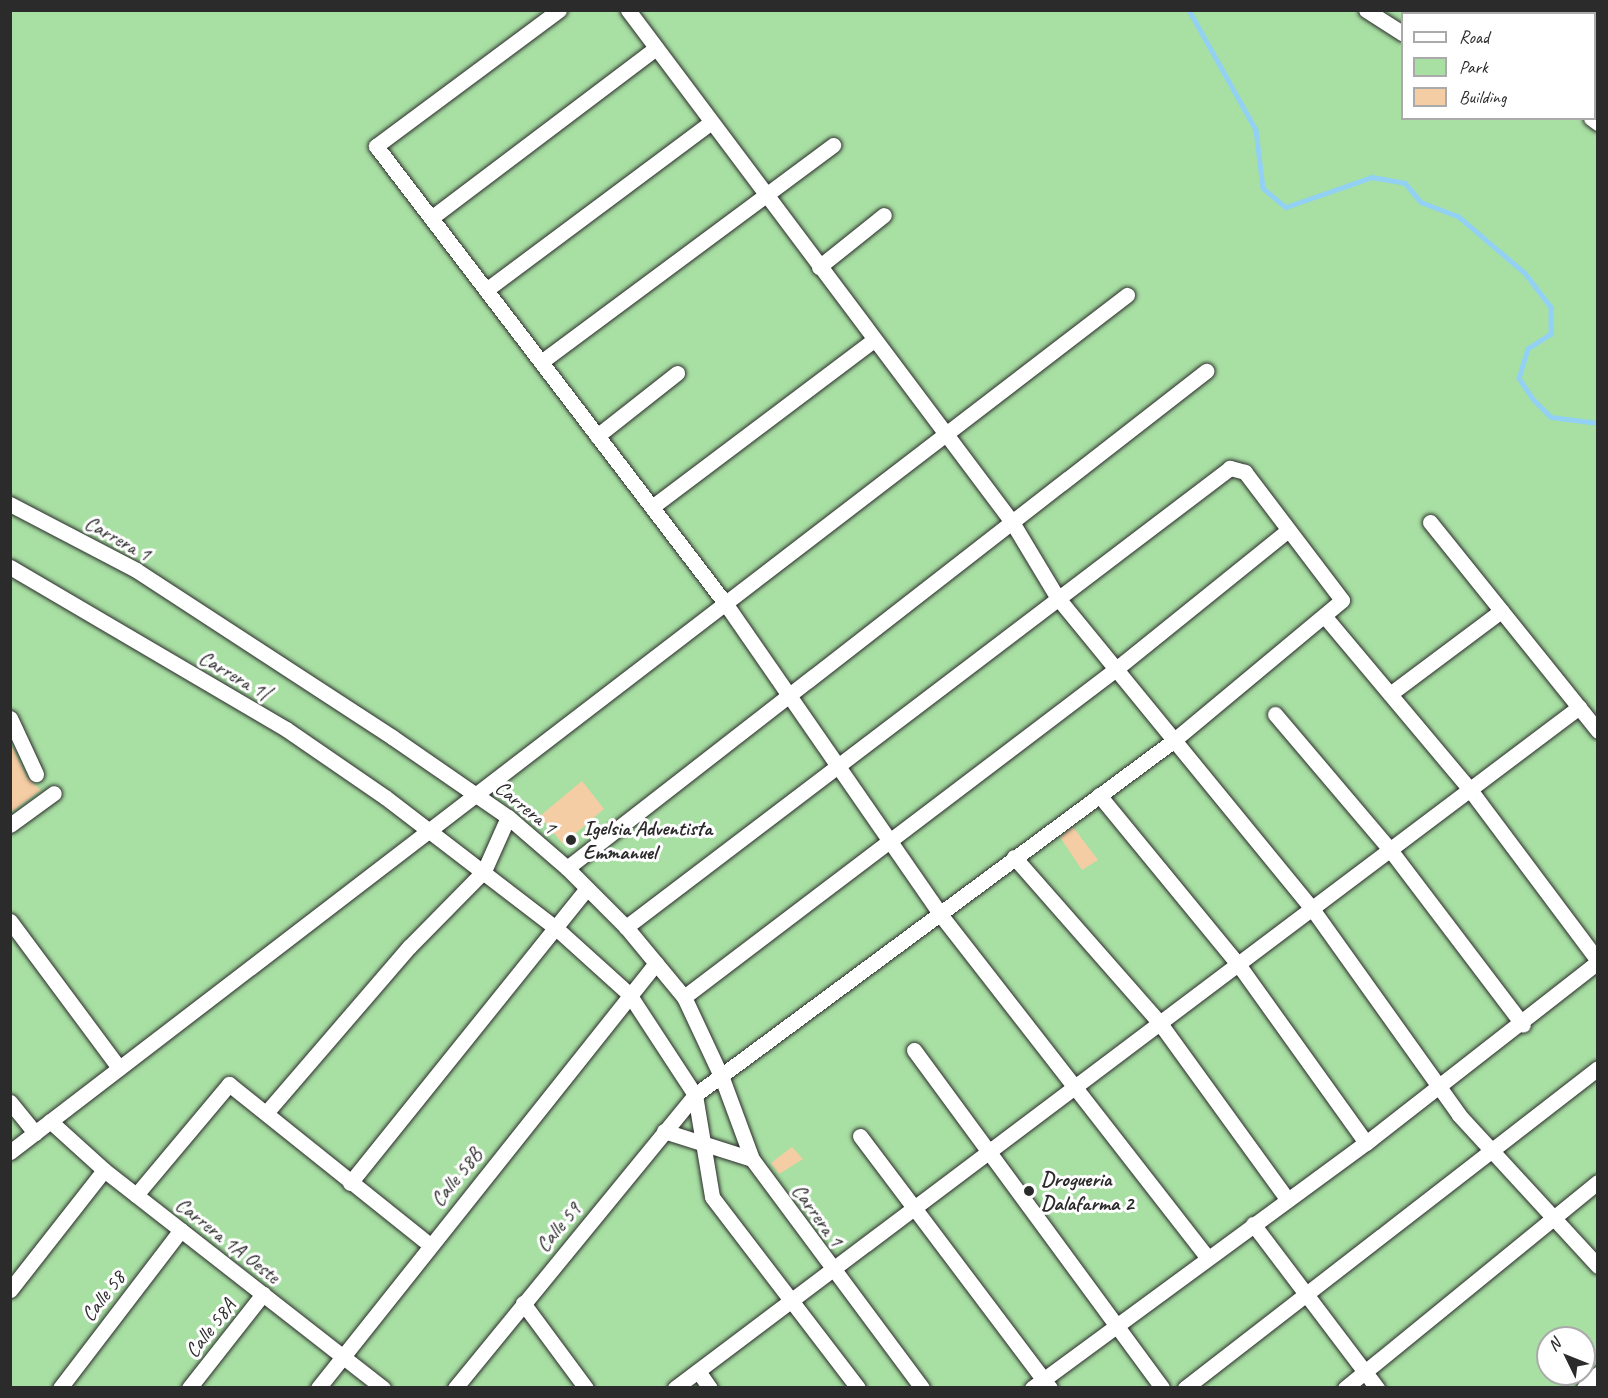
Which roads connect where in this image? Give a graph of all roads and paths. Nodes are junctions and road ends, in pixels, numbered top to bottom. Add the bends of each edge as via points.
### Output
1 (558, 10) edge
2 (628, 10) edge
3 (1366, 10) edge
4 (1401, 32) edge
5 (656, 48) junction
6 (711, 122) junction
7 (833, 145) dead end
8 (765, 194) junction
9 (884, 215) dead end
10 (431, 218) junction
11 (819, 267) junction
12 (486, 290) junction
13 (1127, 295) dead end
14 (874, 339) junction
15 (541, 362) junction
16 (1206, 371) dead end
17 (677, 374) dead end
18 (945, 435) junction
19 (597, 436) junction
20 (10, 504) edge
21 (652, 507) junction
22 (1012, 522) junction
23 (1430, 522) dead end
24 (1288, 530) junction
25 (10, 567) edge
26 (1057, 597) junction
27 (725, 603) junction
28 (1501, 610) junction
29 (1326, 618) junction
30 (1116, 669) junction
31 (1390, 694) junction
32 (789, 695) junction
33 (1579, 707) junction
34 (1275, 714) dead end
35 (10, 718) edge
36 (1598, 732) edge
37 (1173, 741) junction
38 (836, 764) junction
39 (36, 774) dead end
40 (1468, 787) junction
41 (54, 793) dead end
42 (477, 794) junction
43 (1099, 795) junction
44 (508, 817) junction
45 (10, 825) edge
46 (430, 829) junction
47 (889, 840) junction
48 (1390, 851) junction
49 (1014, 857) junction
50 (567, 868) junction
51 (484, 872) junction
52 (587, 888) junction
53 (1314, 910) junction
54 (940, 914) junction
55 (10, 921) edge
56 (626, 927) junction
57 (557, 929) junction
58 (1598, 961) edge
59 (656, 963) junction
60 (1238, 964) junction
61 (629, 994) junction
62 (684, 997) junction
63 (1159, 1022) junction
64 (1523, 1025) junction
65 (914, 1050) dead end
66 (119, 1068) junction
67 (1598, 1068) edge
68 (722, 1078) junction
69 (1442, 1084) junction
70 (1072, 1085) junction
71 (694, 1095) junction
72 (10, 1102) edge
73 (266, 1113) junction
74 (50, 1121) junction
75 (664, 1131) junction
76 (35, 1133) junction
77 (860, 1136) dead end
78 (701, 1143) junction
79 (1366, 1143) junction
80 (988, 1149) junction
81 (1490, 1149) junction
82 (10, 1152) edge
83 (752, 1159) junction
84 (104, 1170) junction
85 (1598, 1182) edge
86 (350, 1183) junction
87 (136, 1195) junction
88 (1287, 1199) junction
89 (917, 1207) junction
90 (1551, 1218) junction
91 (1253, 1224) junction
92 (181, 1230) junction
93 (429, 1244) junction
94 (1207, 1257) junction
95 (1598, 1266) edge
96 (833, 1270) junction
97 (10, 1290) edge
98 (263, 1294) junction
99 (1308, 1297) junction
100 (791, 1301) junction
101 (523, 1303) junction
102 (1117, 1324) junction
103 (344, 1356) junction
104 (698, 1371) junction
105 (1365, 1373) junction
106 (1598, 1374) edge
107 (1042, 1385) edge
108 (459, 1386) edge
109 (60, 1388) edge
110 (189, 1388) edge
111 (318, 1388) edge
112 (383, 1388) edge
113 (586, 1388) edge
114 (675, 1388) edge
115 (710, 1388) edge
116 (858, 1388) edge
117 (922, 1388) edge
118 (1162, 1388) edge
119 (1185, 1388) edge
120 (1345, 1388) edge
121 (1377, 1388) edge
122 (1584, 1388) edge

1 - 10 street via 376,146
2 - 5 street
3 - 4 street
5 - 6 street
5 - 10 street
6 - 8 street
6 - 12 street
7 - 8 street
8 - 11 street
8 - 15 street
9 - 11 street
10 - 12 street
11 - 14 street
12 - 15 street
13 - 18 street
14 - 18 street
14 - 21 street
15 - 19 street
16 - 22 street
17 - 19 street
18 - 22 street
18 - 27 street
19 - 21 street
20 - 42 street, Carrera 1 via 136,570
21 - 27 street
22 - 26 street
22 - 32 street
23 - 28 street
24 - 26 street via 1245,472 1230,468
24 - 29 street via 1342,600
24 - 30 street
25 - 46 street, Carrera 1| via 286,729
26 - 30 street
26 - 38 street
27 - 32 street
27 - 42 street
28 - 31 street
28 - 33 street
29 - 31 street
29 - 37 street, Calle 59
30 - 37 street
30 - 47 street
31 - 40 street
32 - 38 street
32 - 50 street
33 - 36 street
33 - 40 street
34 - 48 street
35 - 39 street
37 - 43 street, Calle 59
37 - 53 street
38 - 47 street
38 - 56 street
40 - 48 street
40 - 58 street
41 - 45 street
42 - 44 street, Carrera 1
42 - 46 street
43 - 49 street, Calle 59
43 - 60 street
44 - 50 street, Carrera 1
44 - 51 street
46 - 51 street, Carrera 1|
46 - 66 street
47 - 54 street
47 - 62 street
48 - 53 street
48 - 64 street
49 - 54 street, Calle 59
49 - 63 street
50 - 52 street, Carrera 1
51 - 57 street, Carrera 1|
51 - 73 street via 409,946
52 - 56 street, Carrera 1
52 - 57 street
53 - 60 street
53 - 69 street
54 - 68 street, Calle 59
54 - 70 street
55 - 66 street
56 - 59 street, Carrera 1
57 - 61 street, Carrera 1|
57 - 86 street
58 - 64 street
59 - 61 street, Calle 58B
59 - 62 street, Carrera 1
60 - 63 street
60 - 79 street
61 - 71 street, Carrera 1|
61 - 93 street, Calle 58B
62 - 68 street, Carrera 1
63 - 70 street
63 - 88 street
64 - 69 street
65 - 80 street
66 - 74 street
67 - 81 street
68 - 71 street, Calle 59
68 - 83 street, Carrera 1
69 - 79 street
69 - 81 street
70 - 80 street
70 - 94 street
71 - 75 street, Calle 59
71 - 78 street
72 - 76 street
73 - 86 street
73 - 87 street via 229,1084
74 - 76 street
74 - 84 street, Carrera 1A Oeste
75 - 78 street
75 - 101 street, Calle 59
76 - 82 street
77 - 89 street
78 - 83 street
78 - 100 street via 712,1197
79 - 88 street
80 - 89 street
80 - 102 street
81 - 90 street
81 - 99 street
83 - 96 street, Carrera 1
84 - 87 street, Carrera 1A Oeste
84 - 97 street
85 - 90 street
86 - 93 street
87 - 92 street, Carrera 1A Oeste
88 - 91 street
89 - 96 street
89 - 107 street
90 - 95 street
90 - 105 street
91 - 94 street
91 - 99 street
92 - 98 street, Carrera 1A Oeste
92 - 109 street, Calle 58
93 - 103 street, Calle 58B
94 - 102 street
96 - 100 street
96 - 117 street, Carrera 1
98 - 103 street, Carrera 1A Oeste
98 - 110 street, Calle 58A
99 - 105 street
99 - 119 street
100 - 104 street
100 - 116 street
101 - 108 street, Calle 59
101 - 113 street
102 - 107 street
102 - 118 street
103 - 111 street, Calle 58B
103 - 112 street, Carrera 1A Oeste
104 - 114 street
104 - 115 street
105 - 120 street
105 - 121 street
106 - 122 street

